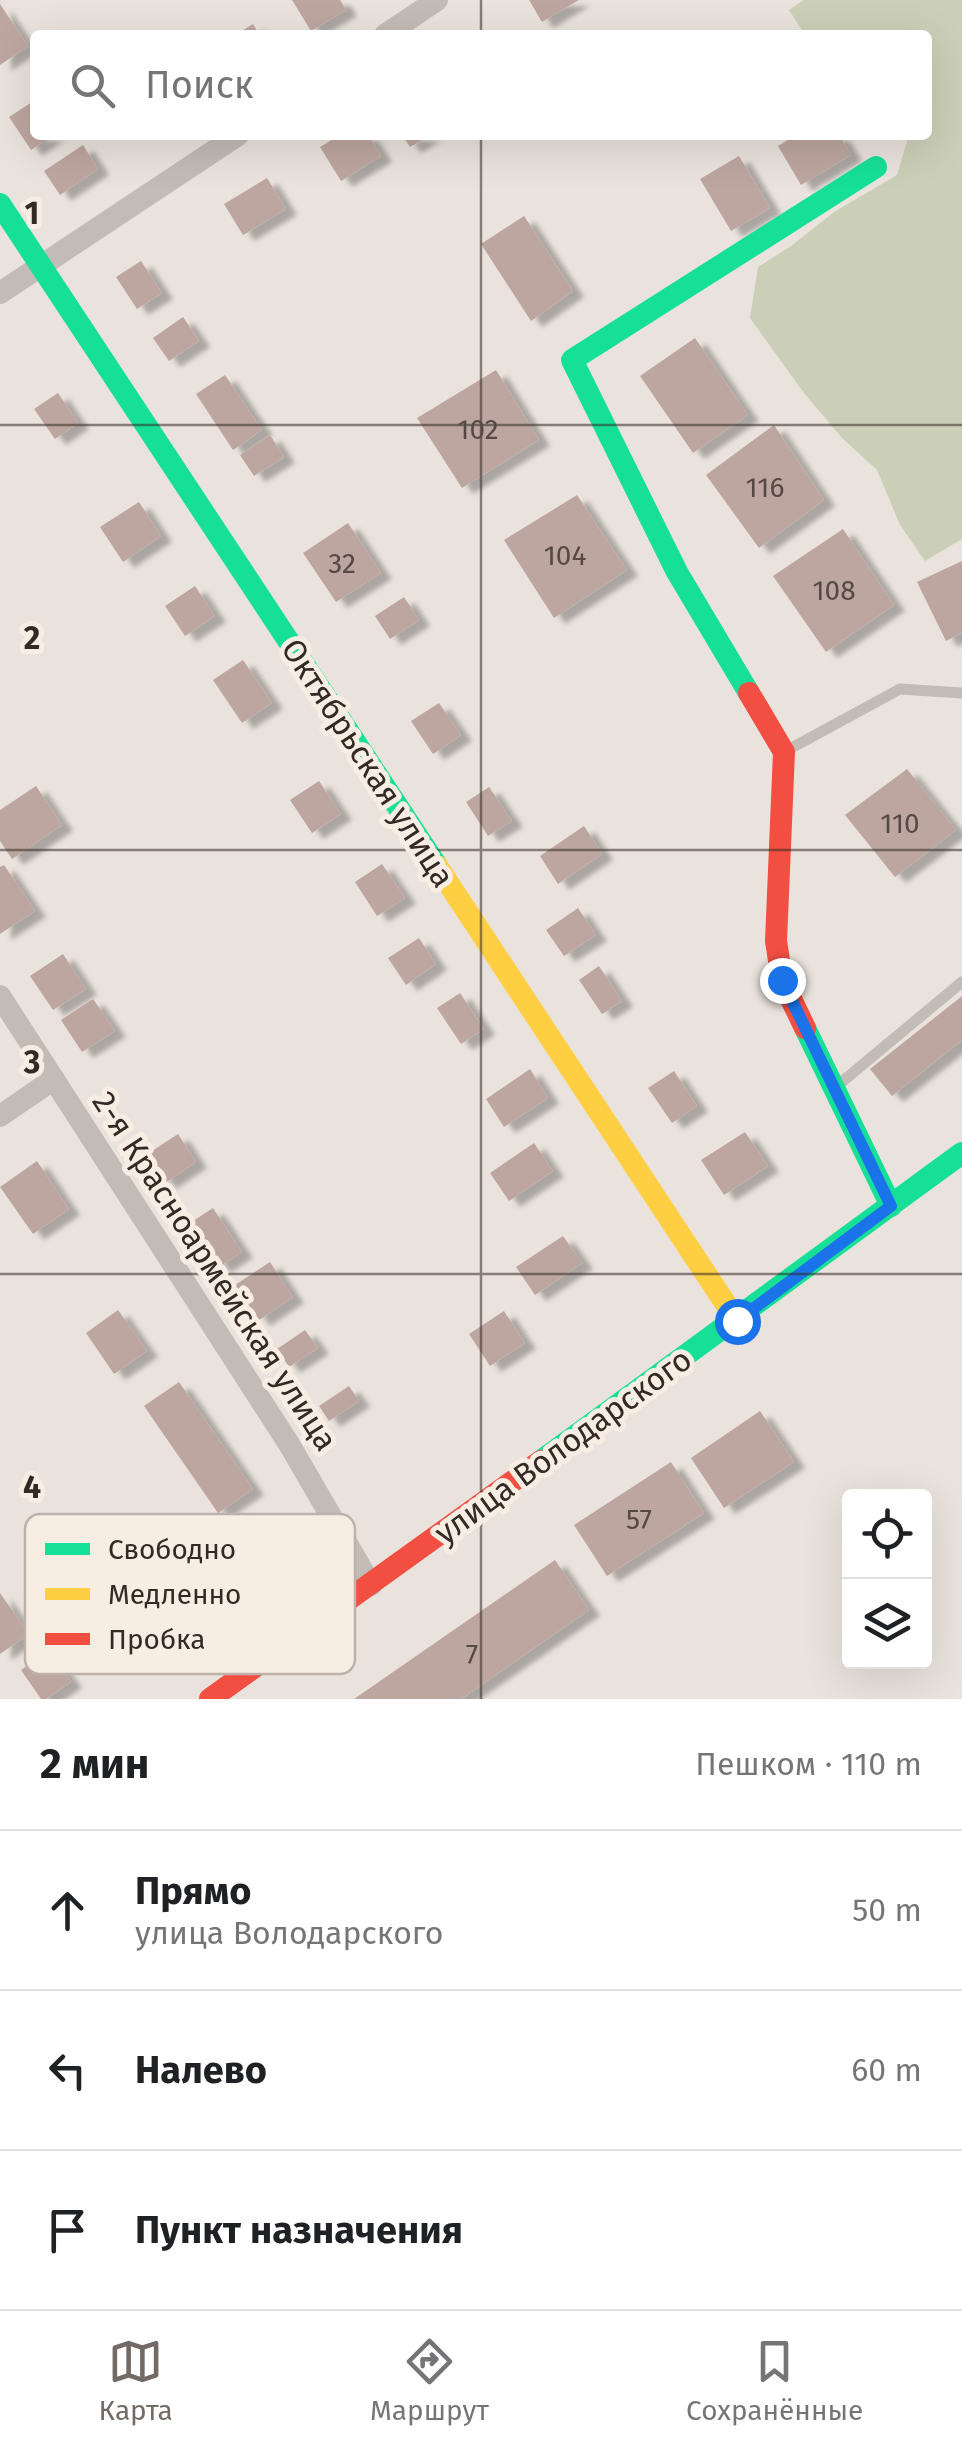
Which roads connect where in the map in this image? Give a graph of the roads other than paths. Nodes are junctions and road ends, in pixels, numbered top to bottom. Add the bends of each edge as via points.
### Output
1 (437, 0) edge
2 (392, 30) edge
3 (231, 140) edge
4 (876, 167) dead end
5 (0, 204) edge
6 (41, 268) junction
7 (0, 293) edge
8 (962, 693) edge
9 (784, 752) junction
10 (962, 982) edge
11 (0, 996) edge
12 (54, 1079) junction
13 (834, 1089) junction
14 (0, 1116) edge
15 (962, 1153) edge
16 (891, 1206) junction
17 (737, 1321) junction
18 (330, 1514) edge
19 (355, 1557) edge
20 (371, 1584) junction
21 (355, 1595) edge
22 (245, 1674) edge
23 (210, 1699) edge

1 - 2 street
3 - 6 street
4 - 9 street via 572,360 677,572
5 - 6 street, Октябрьская улица
6 - 7 street
6 - 17 street, Октябрьская улица
8 - 9 lane via 900,689
9 - 13 street via 776,940 782,980
10 - 13 lane
11 - 12 street, 2-я Красноармейская улица
12 - 14 street
12 - 18 street, 2-я Красноармейская улица
13 - 16 street
15 - 16 street, улица Володарского
16 - 17 street, улица Володарского
17 - 20 street, улица Володарского
19 - 20 street, 2-я Красноармейская улица
20 - 21 street, улица Володарского
22 - 23 street, улица Володарского

